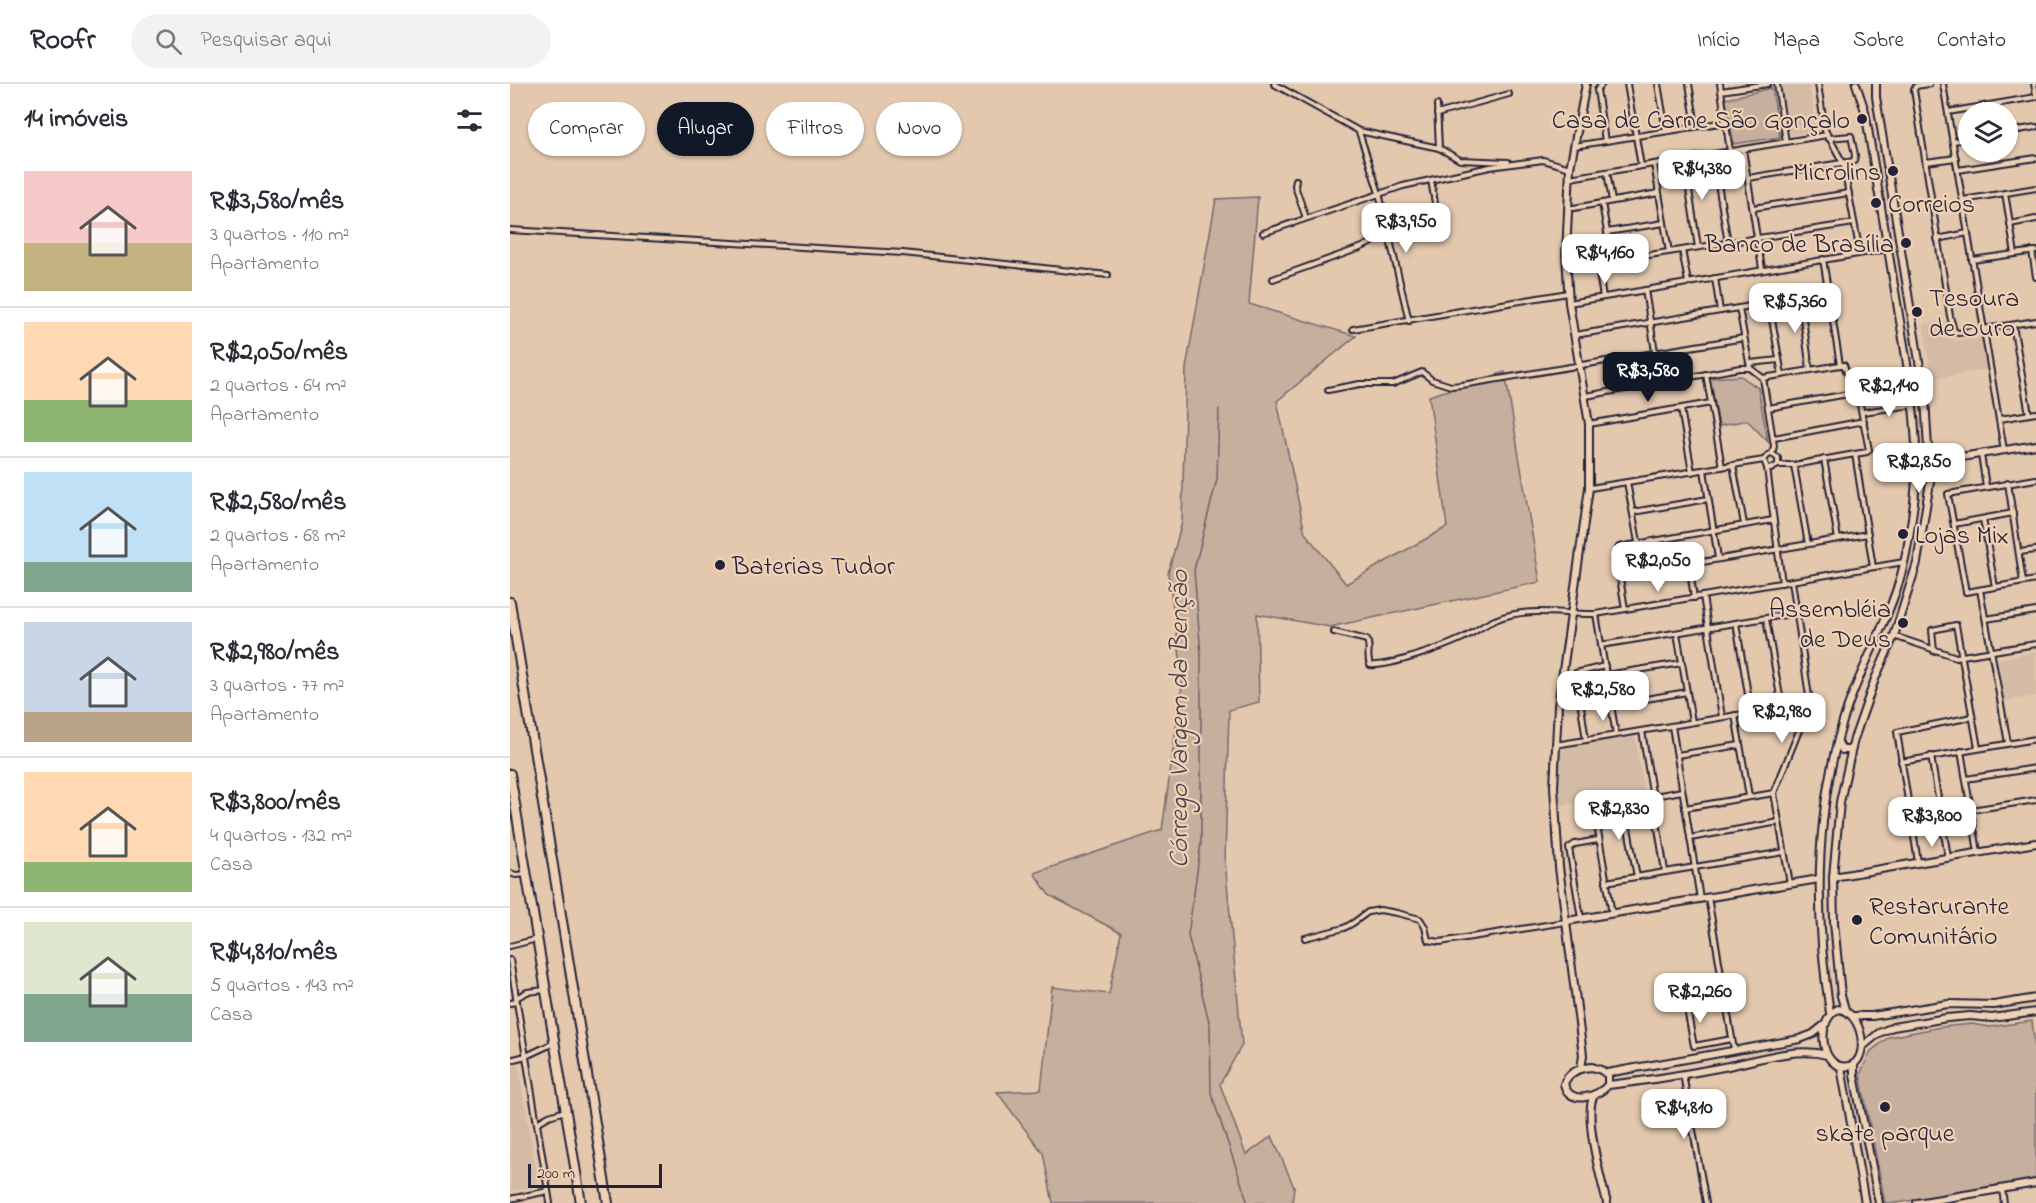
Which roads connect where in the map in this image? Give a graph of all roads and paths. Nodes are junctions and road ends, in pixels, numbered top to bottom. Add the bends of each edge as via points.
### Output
1 (1274, 84) edge
2 (1586, 84) edge
3 (1602, 84) edge
4 (1627, 84) edge
5 (1658, 84) edge
6 (1689, 84) edge
7 (1720, 84) edge
8 (1768, 84) edge
9 (1778, 84) edge
10 (1818, 84) edge
11 (1856, 84) edge
12 (1876, 84) edge
13 (1929, 84) edge
14 (1943, 84) edge
15 (2034, 84) edge
16 (1721, 91) junction
17 (1509, 94) dead end
18 (2036, 95) edge
19 (1437, 105) dead end
20 (1948, 112) junction
21 (1437, 114) junction
22 (1725, 122) junction
23 (1696, 126) junction
24 (2036, 127) edge
25 (2018, 130) edge
26 (1359, 131) junction
27 (1666, 131) junction
28 (1637, 136) junction
29 (1828, 136) junction
30 (1958, 140) edge
31 (1605, 141) junction
32 (1953, 141) junction
33 (1786, 142) junction
34 (1573, 146) junction
35 (1439, 148) junction
36 (1743, 149) junction
37 (1730, 151) junction
38 (1713, 154) junction
39 (1684, 158) junction
40 (1956, 158) junction
41 (2036, 158) edge
42 (1926, 162) junction
43 (1511, 163) junction
44 (1843, 163) junction
45 (1654, 164) junction
46 (1641, 166) junction
47 (1570, 168) junction
48 (1958, 170) junction
49 (1607, 172) junction
50 (1569, 178) junction
51 (1748, 178) junction
52 (1296, 180) dead end
53 (1431, 180) junction
54 (2036, 188) edge
55 (1379, 193) junction
56 (1659, 193) junction
57 (1849, 193) junction
58 (2005, 193) junction
59 (1963, 200) junction
60 (1612, 201) junction
61 (1602, 202) junction
62 (1754, 208) junction
63 (1436, 209) dead end
64 (1567, 209) junction
65 (1306, 218) junction
66 (2036, 219) edge
67 (1664, 223) junction
68 (1854, 223) junction
69 (2010, 224) junction
70 (510, 230) edge
71 (1607, 232) junction
72 (1263, 233) dead end
73 (1968, 233) junction
74 (1390, 234) junction
75 (1758, 238) junction
76 (1937, 239) junction
77 (1728, 243) junction
78 (1698, 247) junction
79 (1610, 248) junction
80 (1888, 249) junction
81 (1595, 250) junction
82 (1682, 250) junction
83 (2034, 251) edge
84 (1669, 252) junction
85 (1860, 253) junction
86 (2014, 254) junction
87 (1566, 255) junction
88 (1823, 260) junction
89 (1972, 260) junction
90 (1612, 261) junction
91 (1598, 263) junction
92 (1762, 269) junction
93 (1906, 274) junction
94 (1108, 275) dead end
95 (1893, 277) junction
96 (2036, 277) edge
97 (1715, 278) junction
98 (1273, 279) dead end
99 (1688, 282) junction
100 (1908, 289) junction
101 (1645, 290) junction
102 (1828, 291) junction
103 (1895, 291) junction
104 (1568, 293) junction
105 (1800, 296) junction
106 (1603, 297) junction
107 (1569, 303) junction
108 (1769, 303) junction
109 (1739, 308) junction
110 (1720, 310) junction
111 (1409, 321) junction
112 (1650, 321) junction
113 (2036, 321) edge
114 (2013, 325) junction
115 (1353, 329) dead end
116 (1984, 329) junction
117 (1574, 335) junction
118 (1744, 338) junction
119 (1654, 352) junction
120 (1779, 360) junction
121 (1581, 365) junction
122 (1840, 365) junction
123 (1750, 366) junction
124 (1810, 370) junction
125 (1706, 374) junction
126 (1782, 375) junction
127 (1763, 378) junction
128 (1660, 382) junction
129 (1328, 390) dead end
130 (1854, 393) junction
131 (1586, 396) junction
132 (1911, 396) junction
133 (1925, 398) junction
134 (1711, 403) junction
135 (1912, 405) junction
136 (1768, 408) junction
137 (1681, 409) junction
138 (1863, 412) junction
139 (2036, 413) edge
140 (2029, 414) junction
141 (2000, 419) junction
142 (1864, 422) junction
143 (1589, 424) junction
144 (1774, 438) junction
145 (2036, 445) edge
146 (2004, 450) junction
147 (1772, 454) junction
148 (1855, 454) junction
149 (1981, 455) junction
150 (1824, 459) junction
151 (1764, 460) junction
152 (1930, 462) junction
153 (1733, 465) junction
154 (1778, 465) junction
155 (1794, 465) junction
156 (1722, 467) junction
157 (1767, 468) junction
158 (1704, 470) junction
159 (1692, 472) junction
160 (1917, 478) junction
161 (2036, 479) edge
162 (1627, 482) junction
163 (1930, 482) junction
164 (2008, 483) junction
165 (1986, 486) junction
166 (1589, 488) junction
167 (1708, 499) junction
168 (1633, 512) junction
169 (2013, 513) junction
170 (1983, 519) junction
171 (1773, 520) junction
172 (1744, 524) junction
173 (1954, 524) junction
174 (1714, 529) junction
175 (1868, 534) junction
176 (1838, 539) junction
177 (1638, 542) junction
178 (1808, 544) junction
179 (1777, 549) junction
180 (2036, 550) edge
181 (2019, 552) junction
182 (1718, 558) junction
183 (1904, 562) junction
184 (1689, 564) junction
185 (1873, 567) junction
186 (1619, 576) junction
187 (2036, 580) edge
188 (1792, 581) junction
189 (2023, 582) junction
190 (1782, 583) junction
191 (1995, 587) junction
192 (1980, 590) junction
193 (1703, 597) junction
194 (1694, 598) junction
195 (510, 602) edge
196 (1625, 609) junction
197 (2036, 611) edge
198 (1797, 613) junction
199 (1596, 614) junction
200 (1573, 615) junction
201 (1766, 619) junction
202 (1986, 619) junction
203 (1737, 623) junction
204 (1707, 628) junction
205 (1334, 632) dead end
206 (1677, 633) junction
207 (1894, 636) junction
208 (1875, 642) junction
209 (2036, 644) edge
210 (1601, 645) junction
211 (1888, 649) junction
212 (1934, 651) junction
213 (1992, 651) junction
214 (1962, 657) junction
215 (1682, 663) junction
216 (1605, 666) junction
217 (1864, 671) junction
218 (1606, 675) junction
219 (1875, 679) junction
220 (1687, 692) junction
221 (1810, 703) junction
222 (1611, 705) junction
223 (1782, 707) junction
224 (1751, 712) junction
225 (1736, 715) junction
226 (1722, 717) junction
227 (1972, 717) junction
228 (1692, 722) junction
229 (1672, 726) junction
230 (1642, 730) junction
231 (1616, 735) junction
232 (2036, 739) edge
233 (1586, 740) junction
234 (1837, 741) junction
235 (2008, 743) junction
236 (1555, 744) junction
237 (1740, 745) junction
238 (1852, 747) junction
239 (1978, 748) junction
240 (1961, 751) junction
241 (1677, 755) junction
242 (1931, 756) junction
243 (1901, 762) junction
244 (2036, 768) edge
245 (1831, 769) junction
246 (1846, 773) junction
247 (510, 774) edge
248 (1966, 779) junction
249 (1682, 791) junction
250 (1774, 792) junction
251 (1653, 796) junction
252 (1749, 796) junction
253 (2036, 800) edge
254 (1623, 801) junction
255 (513, 807) edge
256 (1685, 808) junction
257 (1971, 810) junction
258 (1779, 822) junction
259 (1690, 838) junction
260 (1598, 840) junction
261 (2036, 843) edge
262 (1784, 852) junction
263 (1978, 852) junction
264 (1948, 857) junction
265 (1918, 862) junction
266 (1695, 867) junction
267 (1665, 872) junction
268 (510, 873) edge
269 (526, 874) junction
270 (1636, 877) junction
271 (1833, 877) junction
272 (1819, 879) junction
273 (1606, 882) junction
274 (1790, 884) junction
275 (1708, 897) junction
276 (1700, 899) junction
277 (1612, 914) junction
278 (1581, 919) junction
279 (1567, 921) junction
280 (1833, 922) junction
281 (1820, 924) junction
282 (1820, 937) junction
283 (1305, 938) dead end
284 (537, 939) junction
285 (1834, 940) junction
286 (510, 946) edge
287 (510, 960) edge
288 (1683, 988) dead end
289 (545, 990) junction
290 (2036, 998) edge
291 (517, 1000) junction
292 (510, 1003) edge
293 (1845, 1009) junction
294 (2036, 1011) edge
295 (1830, 1012) junction
296 (1853, 1016) junction
297 (1823, 1026) junction
298 (1732, 1039) junction
299 (554, 1043) junction
300 (1755, 1047) junction
301 (1862, 1047) junction
302 (1734, 1050) junction
303 (1715, 1053) junction
304 (1827, 1055) junction
305 (526, 1056) junction
306 (510, 1060) edge
307 (1756, 1060) junction
308 (1854, 1064) junction
309 (1841, 1067) junction
310 (1585, 1068) junction
311 (1717, 1068) junction
312 (1607, 1073) junction
313 (1683, 1073) junction
314 (1608, 1085) junction
315 (1594, 1095) junction
316 (1580, 1097) junction
317 (1590, 1110) junction
318 (565, 1111) junction
319 (537, 1123) junction
320 (2036, 1183) edge
321 (2002, 1189) junction
322 (548, 1191) junction
323 (510, 1199) edge
324 (1927, 1202) edge
325 (550, 1203) edge
326 (580, 1203) edge
327 (608, 1203) edge
328 (1608, 1203) edge
329 (1706, 1203) edge
330 (1865, 1203) edge
331 (1879, 1203) edge
332 (1917, 1203) edge
333 (2004, 1203) edge

1 - 26 street
2 - 34 main road
3 - 31 street via 1597,90
4 - 28 street
5 - 27 street
6 - 23 street
7 - 16 street
8 - 16 street
9 - 33 street
10 - 29 street
11 - 80 main road via 1863,102
12 - 93 main road
13 - 42 street via 1914,90
14 - 20 street
15 - 18 street
16 - 22 street
17 - 21 street
18 - 20 street
19 - 21 street
20 - 32 street
21 - 35 street
22 - 23 street
22 - 37 street
23 - 27 street
24 - 25 street
26 - 35 street
26 - 55 street
27 - 28 street
28 - 31 street
28 - 46 street
29 - 33 street
29 - 44 street
29 - 44 street via 1849,135 1853,139 1855,159
30 - 32 street
31 - 34 street
32 - 40 street
33 - 36 street
34 - 47 main road
35 - 43 street via 1460,160
36 - 37 street
36 - 51 street
37 - 38 street
38 - 39 street
38 - 77 street
39 - 45 street
39 - 78 street
40 - 42 street
40 - 48 street
41 - 48 street
42 - 76 street
43 - 47 street via 1543,160
43 - 53 street
44 - 51 street
44 - 57 street
45 - 46 street
45 - 56 street
46 - 49 street
47 - 50 main road
48 - 59 street
49 - 50 street
49 - 60 street
50 - 64 main road
51 - 62 street
52 - 65 street
53 - 55 street
53 - 63 street
54 - 58 street
55 - 65 street
55 - 74 street
56 - 60 street
56 - 67 street
57 - 62 street
57 - 68 street
58 - 59 street
58 - 69 street
59 - 73 street
60 - 61 street
61 - 64 street
61 - 71 street
62 - 75 street
64 - 87 main road
65 - 72 street
66 - 69 street
67 - 71 street
67 - 84 street
68 - 75 street
68 - 85 street
69 - 86 street
70 - 94 street via 903,253
71 - 79 street
73 - 76 street
73 - 89 street
74 - 98 street
74 - 111 street
75 - 77 street
75 - 92 street
76 - 116 street via 1954,331
77 - 78 street
78 - 82 street
79 - 81 street
79 - 90 street
80 - 85 street
80 - 95 main road
81 - 87 street
81 - 91 street
82 - 84 street
82 - 99 street
83 - 86 street
83 - 96 street
84 - 90 street
85 - 88 street
86 - 89 street
87 - 104 main road
88 - 92 street
88 - 102 street
89 - 116 street
90 - 91 street
91 - 106 street
92 - 97 street
93 - 95 main road via 1898,279
93 - 100 main road
95 - 103 main road
97 - 99 street
97 - 110 street
99 - 101 street
100 - 103 main road via 1898,285
100 - 133 main road
101 - 106 street
101 - 112 street
102 - 105 street
102 - 122 street
103 - 132 main road
104 - 107 main road
104 - 111 street
105 - 108 street
105 - 124 street
106 - 107 street
107 - 117 main road
108 - 109 street
108 - 120 street
109 - 110 street
109 - 118 street
110 - 112 street
111 - 115 street
112 - 117 street
112 - 119 street
113 - 114 street
114 - 116 street
114 - 140 street
116 - 141 street
117 - 121 main road
118 - 119 street
118 - 123 street
119 - 121 street
119 - 128 street
120 - 123 street
120 - 126 street
121 - 129 street via 1451,386 1418,372 1393,384 1360,384
121 - 131 main road
122 - 124 street
122 - 130 street via 1845,368
123 - 125 street
123 - 127 street
124 - 126 street
125 - 128 street
125 - 134 street
126 - 127 street
127 - 136 street
128 - 131 street
130 - 136 street
130 - 138 street
131 - 143 main road
132 - 133 main road via 1918,393
132 - 135 main road
133 - 152 main road
134 - 137 street
134 - 156 street
135 - 138 street
135 - 160 main road
136 - 144 street
137 - 143 street
137 - 159 street
138 - 142 street
139 - 140 street
140 - 141 street
141 - 146 street
142 - 144 street
142 - 148 street via 1869,450
143 - 166 main road
144 - 147 street
145 - 146 main road
146 - 149 main road
147 - 151 street
147 - 154 street via 1778,458
148 - 150 street
148 - 175 street
149 - 152 main road
149 - 165 street
150 - 155 street
150 - 176 street
151 - 153 street
151 - 157 street
152 - 163 main road
153 - 156 street
153 - 172 street
154 - 155 street
154 - 157 street
155 - 178 street
156 - 158 street
157 - 171 street
158 - 159 street
158 - 167 street
159 - 162 street
160 - 163 main road
160 - 183 main road
161 - 164 street
162 - 166 street
162 - 168 street
163 - 207 main road via 1917,563
164 - 165 street
164 - 169 street
165 - 173 street via 1948,494
166 - 200 main road
167 - 168 street
167 - 174 street
168 - 177 street
169 - 170 street
169 - 181 street
170 - 173 street
170 - 191 street
171 - 172 street
171 - 179 street
172 - 174 street
173 - 192 street via 1965,592
174 - 177 street
174 - 182 street
175 - 176 street
175 - 185 street
176 - 178 street
177 - 186 street via 1617,548
178 - 179 street
179 - 182 street
179 - 190 street
180 - 181 street
181 - 189 street
182 - 184 street
183 - 185 street
183 - 208 main road
184 - 186 street
184 - 194 street
185 - 188 street
186 - 196 street
187 - 189 street
188 - 190 street
188 - 198 street
189 - 191 street
190 - 193 street
191 - 192 street
192 - 202 street
193 - 194 street
193 - 204 street
194 - 196 street
195 - 327 highway
196 - 199 street
197 - 202 street
198 - 201 street
198 - 221 street
199 - 200 street
199 - 210 street
200 - 205 street via 1544,611 1508,616 1462,639 1376,666 1368,661 1367,640
200 - 236 main road
201 - 203 street
201 - 223 street
202 - 213 street
203 - 204 street
203 - 224 street
204 - 206 street
204 - 226 street
206 - 210 street
206 - 215 street
207 - 211 main road
207 - 212 street
208 - 211 main road via 1884,641
208 - 217 main road
209 - 213 street
210 - 216 street
211 - 219 main road
212 - 214 street
212 - 214 street via 1932,630 1956,625
213 - 214 street
213 - 235 street
214 - 227 street
215 - 218 street
215 - 220 street
216 - 218 street
216 - 233 street via 1576,673
217 - 219 main road via 1866,679
217 - 234 main road
218 - 222 street
219 - 238 main road
220 - 222 street
220 - 228 street
221 - 223 street
221 - 250 street
222 - 231 street
223 - 224 street
224 - 225 street
225 - 226 street
225 - 237 street
226 - 228 street
227 - 239 street
227 - 243 street via 1898,730
228 - 229 street
229 - 230 street
229 - 241 street
230 - 231 street
230 - 251 street
231 - 233 street
232 - 235 street
233 - 236 street
234 - 238 main road via 1842,750
234 - 245 main road
235 - 239 street
236 - 279 main road via 1556,826
237 - 241 street
237 - 252 street
238 - 246 main road
239 - 240 street
240 - 242 street
240 - 248 street
241 - 249 street
242 - 243 street
242 - 264 street
243 - 265 street
244 - 248 street
245 - 246 main road via 1841,766
245 - 272 main road
246 - 271 main road
247 - 255 highway
248 - 257 street
249 - 251 street
249 - 256 street
250 - 252 street
250 - 258 street
251 - 254 street
251 - 267 street
252 - 256 street
253 - 257 street
254 - 260 street via 1594,806
254 - 270 street
255 - 269 highway
256 - 259 street
257 - 263 street
258 - 259 street
258 - 262 street
259 - 266 street
260 - 273 street
260 - 278 street via 1569,848
261 - 263 main road
262 - 266 street
262 - 274 street
263 - 264 main road
264 - 265 main road
265 - 271 main road
266 - 267 street
266 - 276 street
267 - 270 street
268 - 269 street
269 - 284 highway
270 - 273 street
271 - 280 main road
272 - 274 main road
272 - 281 main road
273 - 277 street
274 - 275 main road
275 - 276 main road
275 - 298 street
276 - 277 main road
277 - 278 main road
278 - 279 main road
279 - 283 street via 1440,942 1428,940 1423,923 1415,917 1380,910 1368,912 1344,928
279 - 310 main road
280 - 281 main road via 1828,926
280 - 285 main road
281 - 282 main road
282 - 285 main road via 1824,933
282 - 295 main road
284 - 286 street
284 - 289 highway
285 - 293 main road
287 - 291 street
288 - 298 street via 1694,1046
289 - 291 street via 529,991
289 - 299 highway
290 - 296 main road
291 - 292 street
291 - 305 street
293 - 295 main road
293 - 296 main road
294 - 301 main road via 1893,1027
295 - 297 main road
296 - 301 main road via 1860,1029
297 - 300 main road via 1800,1039
297 - 304 main road
298 - 302 street
299 - 305 street
299 - 318 highway
300 - 302 main road
300 - 307 main road
301 - 308 main road
302 - 303 main road
303 - 311 main road
303 - 312 main road
304 - 307 main road via 1806,1052
304 - 309 main road
305 - 306 street
305 - 319 street
307 - 311 main road
308 - 309 main road
308 - 331 main road
309 - 330 main road
310 - 312 main road
310 - 316 main road via 1569,1076 1564,1084 1568,1092
311 - 313 main road
312 - 314 main road
313 - 314 main road
313 - 329 street
314 - 315 main road
315 - 316 main road
315 - 317 main road
316 - 317 main road
317 - 328 main road
318 - 319 street
318 - 326 highway
319 - 322 street
320 - 321 main road
321 - 324 main road
321 - 333 street
322 - 323 street
322 - 325 street
324 - 332 main road

